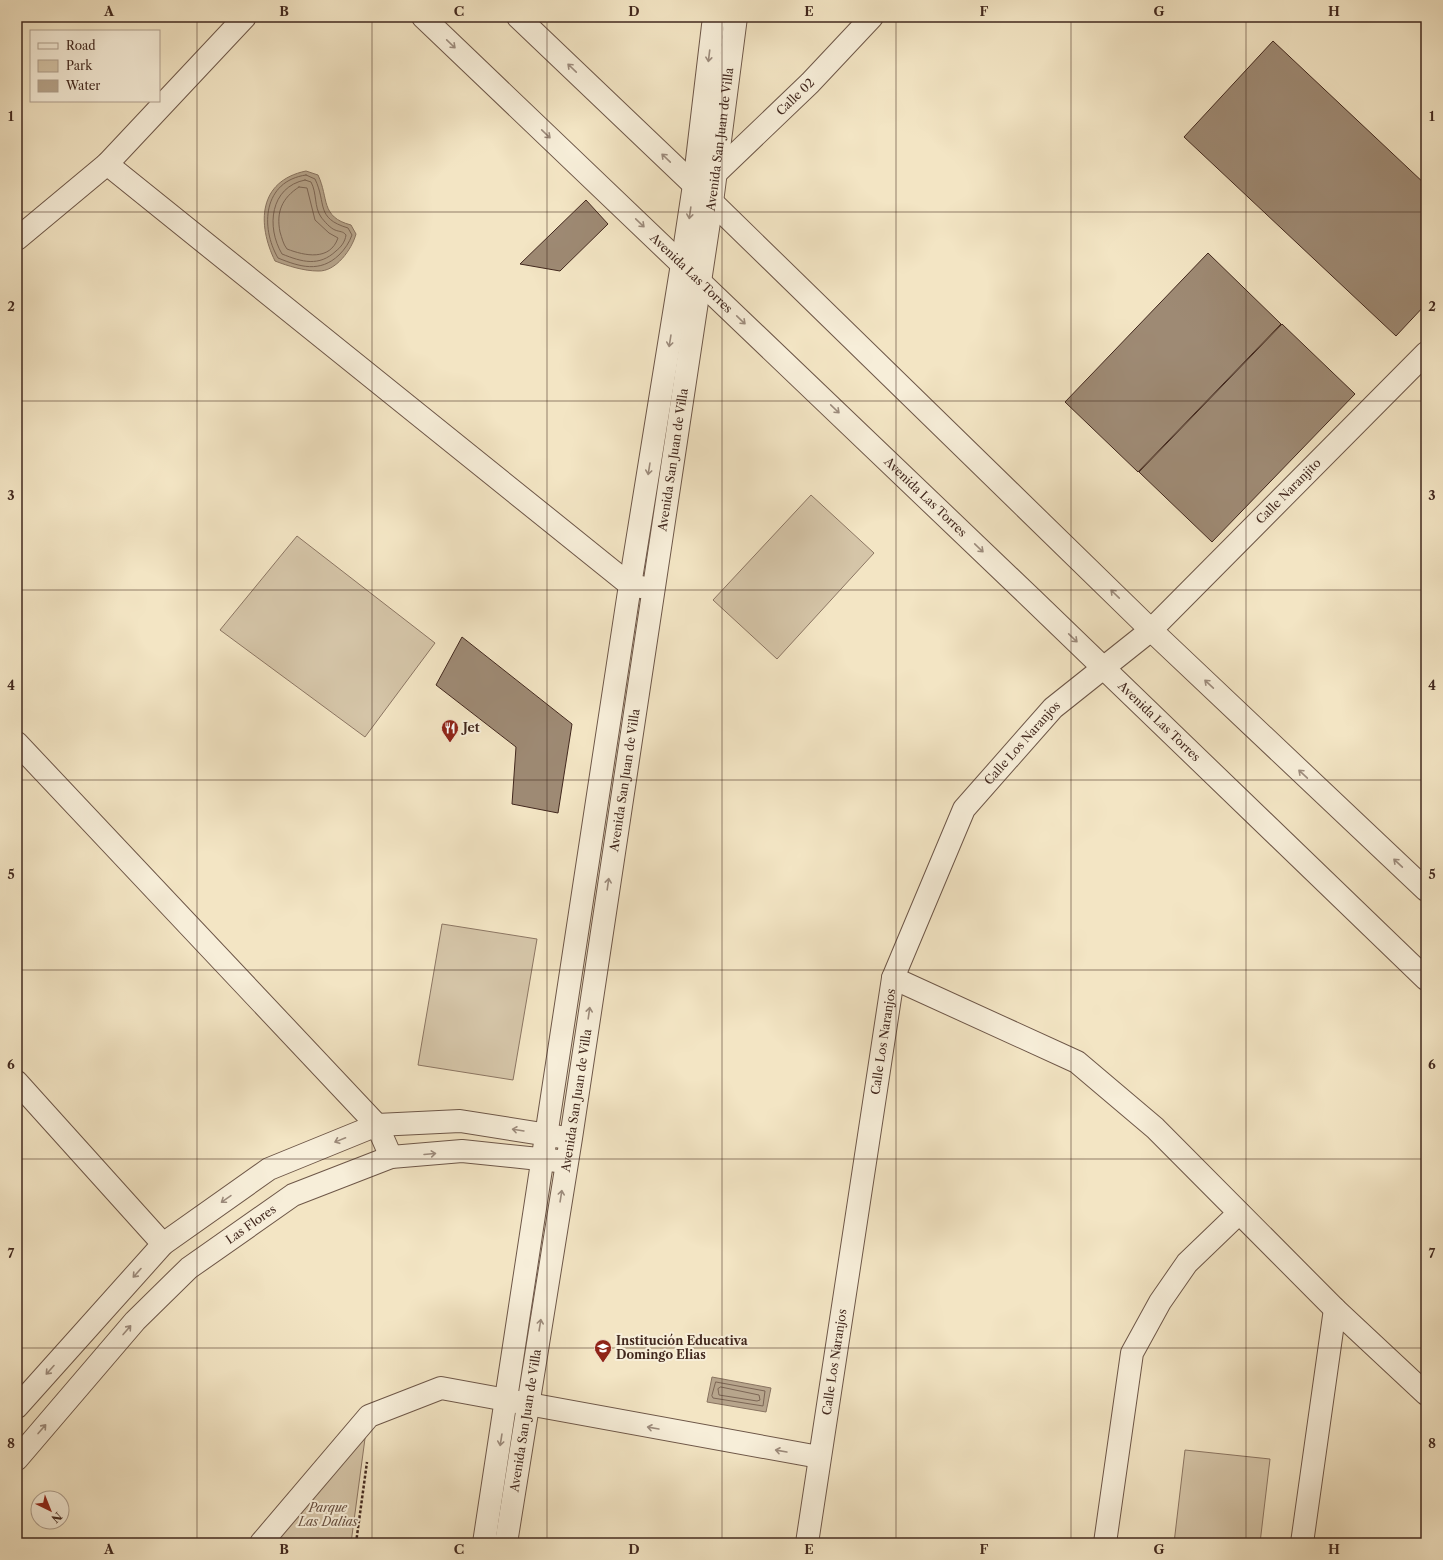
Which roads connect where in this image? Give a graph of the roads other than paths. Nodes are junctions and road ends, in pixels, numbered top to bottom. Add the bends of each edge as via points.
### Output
1 (245, 17) edge
2 (423, 17) edge
3 (518, 17) edge
4 (714, 17) edge
5 (736, 17) edge
6 (872, 17) edge
7 (107, 164) junction
8 (716, 173) junction
9 (694, 184) junction
10 (712, 202) junction
11 (17, 239) edge
12 (682, 264) junction
13 (700, 280) junction
14 (1426, 353) edge
15 (630, 584) junction
16 (652, 590) junction
17 (1151, 630) junction
18 (1104, 668) junction
19 (17, 743) edge
20 (1426, 890) edge
21 (893, 978) junction
22 (1426, 979) edge
23 (17, 1082) edge
24 (377, 1126) junction
25 (548, 1135) junction
26 (570, 1138) junction
27 (391, 1157) junction
28 (544, 1158) junction
29 (567, 1163) junction
30 (1239, 1213) junction
31 (163, 1244) junction
32 (1335, 1310) junction
33 (1426, 1394) edge
34 (517, 1403) junction
35 (17, 1407) edge
36 (819, 1458) junction
37 (17, 1459) edge
38 (261, 1543) edge
39 (484, 1543) edge
40 (506, 1543) edge
41 (807, 1543) edge
42 (1105, 1543) edge
43 (1302, 1543) edge

1 - 7 street
2 -> 12 street, Avenida Las Torres
9 -> 3 street
4 -> 9 street, Avenida San Juan de Villa
5 - 8 street, Avenida San Juan de Villa
6 - 8 street, Calle 02 via 810,83
7 - 11 street
7 - 15 street
8 - 10 street, Avenida San Juan de Villa
9 - 10 street
9 -> 12 street, Avenida San Juan de Villa
10 - 13 street, Avenida San Juan de Villa
17 -> 10 street
12 - 13 street, Avenida Las Torres
12 -> 15 street, Avenida San Juan de Villa
13 - 16 street, Avenida San Juan de Villa
13 -> 18 street, Avenida Las Torres
14 - 17 street, Calle Naranjito
15 - 16 street
15 - 25 street, Avenida San Juan de Villa
26 -> 16 street, Avenida San Juan de Villa
17 - 18 street, Calle Los Naranjos
20 -> 17 street
18 - 21 street, Calle Los Naranjos via 1053,708 964,809
18 - 22 street, Avenida Las Torres
19 - 24 street
21 - 30 street via 1077,1062 1155,1128
21 - 36 street, Calle Los Naranjos
23 - 31 street
25 -> 24 street via 460,1121
24 - 27 street
24 -> 31 street via 269,1169
25 - 26 street
25 - 28 street, Avenida San Juan de Villa
26 - 29 street, Avenida San Juan de Villa
27 -> 28 street, Las Flores via 462,1151
37 -> 27 street, Las Flores via 135,1321 189,1268 292,1195
28 - 29 street, Las Flores
28 - 34 street, Avenida San Juan de Villa
34 -> 29 street, Avenida San Juan de Villa
30 - 32 street
30 - 42 street via 1187,1263 1160,1302 1132,1353
31 -> 35 street
32 - 33 street
32 - 43 street
36 -> 34 street
34 - 38 street via 441,1388 369,1416
34 -> 39 street, Avenida San Juan de Villa
34 - 40 street, Avenida San Juan de Villa
36 - 41 street, Calle Los Naranjos

